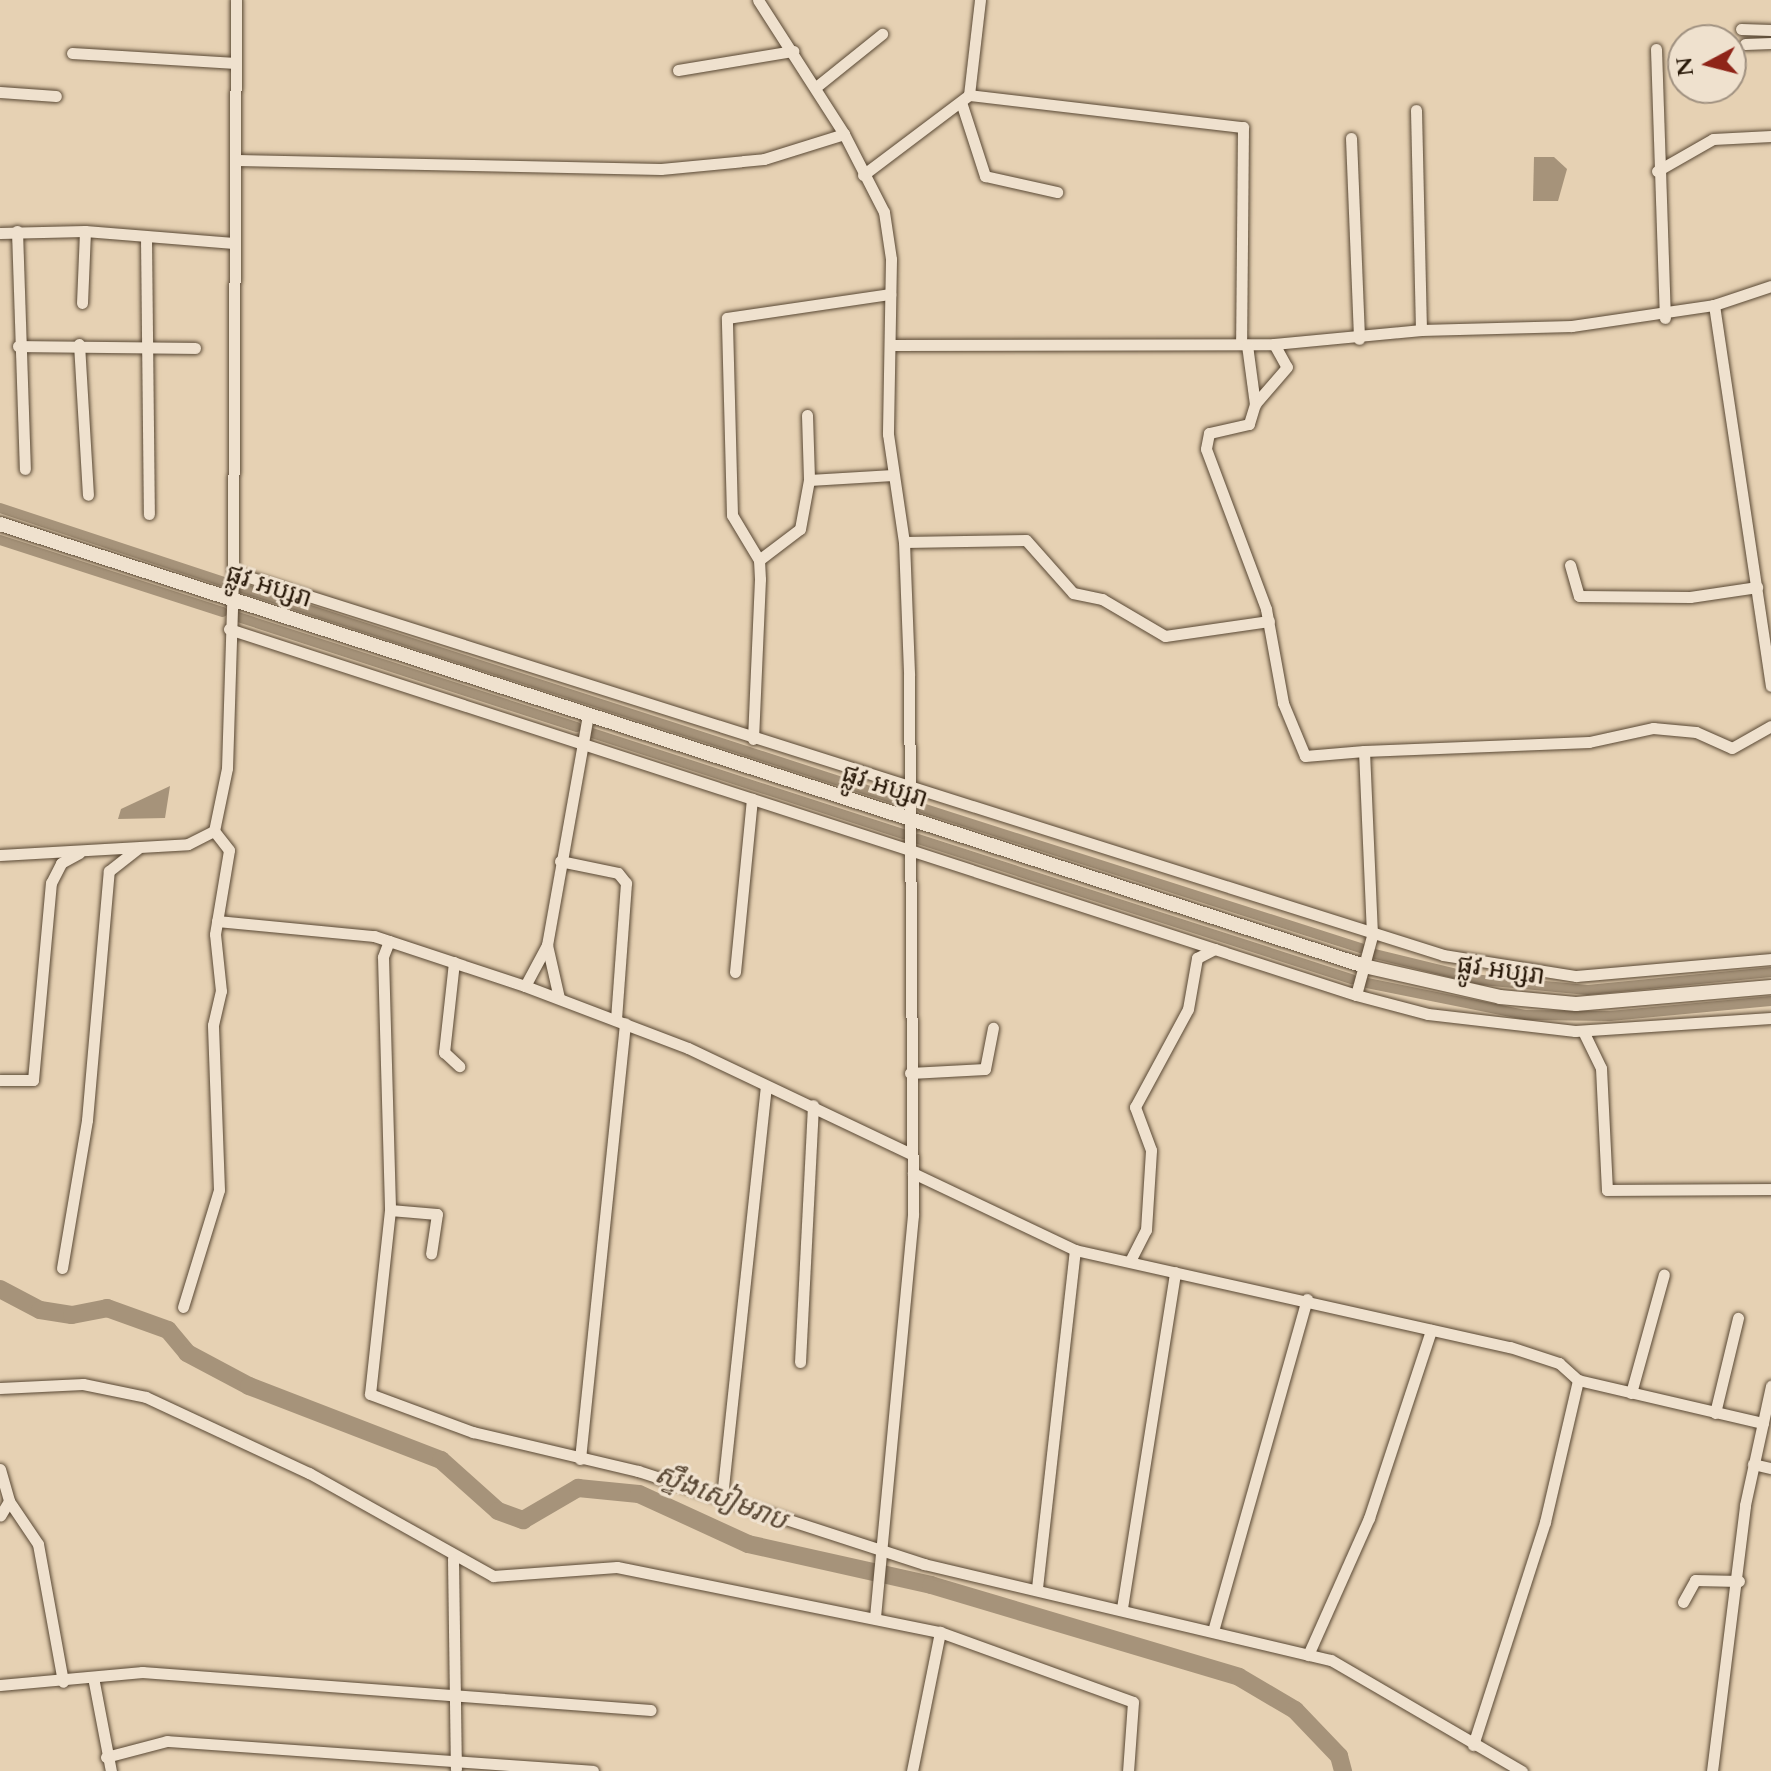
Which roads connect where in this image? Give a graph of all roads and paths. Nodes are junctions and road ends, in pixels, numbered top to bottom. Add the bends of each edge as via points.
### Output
1 (236, 0) edge
2 (758, 0) edge
3 (980, 0) edge
4 (1747, 29) edge
5 (1771, 30) edge
6 (882, 34) dead end
7 (1771, 43) edge
8 (1747, 44) edge
9 (1656, 49) dead end
10 (793, 51) junction
11 (72, 53) dead end
12 (236, 63) junction
13 (678, 70) dead end
14 (816, 87) junction
15 (0, 92) edge
16 (56, 96) dead end
17 (965, 98) junction
18 (1416, 110) dead end
19 (844, 134) junction
20 (1771, 136) edge
21 (1351, 138) dead end
22 (237, 160) junction
23 (1657, 171) junction
24 (863, 175) junction
25 (1057, 192) dead end
26 (17, 231) junction
27 (85, 231) junction
28 (0, 233) edge
29 (146, 238) junction
30 (234, 243) junction
31 (1771, 286) edge
32 (890, 294) junction
33 (82, 303) dead end
34 (1714, 305) junction
35 (1665, 318) junction
36 (1421, 330) junction
37 (1359, 339) junction
38 (79, 344) junction
39 (1244, 344) junction
40 (1274, 344) junction
41 (892, 345) junction
42 (18, 346) junction
43 (148, 346) junction
44 (195, 348) dead end
45 (1255, 404) junction
46 (807, 415) dead end
47 (25, 469) dead end
48 (893, 475) junction
49 (809, 480) junction
50 (88, 495) dead end
51 (149, 514) dead end
52 (0, 524) edge
53 (904, 542) junction
54 (759, 560) junction
55 (1570, 565) dead end
56 (233, 572) junction
57 (1757, 587) junction
58 (232, 599) junction
59 (1269, 621) junction
60 (229, 629) junction
61 (1771, 686) edge
62 (588, 715) junction
63 (1771, 726) edge
64 (753, 739) junction
65 (582, 743) junction
66 (1364, 751) junction
67 (910, 789) junction
68 (752, 799) junction
69 (913, 820) junction
70 (214, 831) junction
71 (140, 848) junction
72 (87, 849) junction
73 (909, 850) junction
74 (0, 855) edge
75 (560, 861) junction
76 (217, 921) junction
77 (1372, 936) junction
78 (389, 941) junction
79 (547, 945) junction
80 (1215, 949) junction
81 (1771, 959) edge
82 (454, 962) junction
83 (1364, 966) junction
84 (735, 972) dead end
85 (525, 986) junction
86 (1771, 987) edge
87 (1356, 995) junction
88 (559, 998) junction
89 (1771, 1018) edge
90 (620, 1021) junction
91 (993, 1028) dead end
92 (1583, 1031) junction
93 (459, 1066) dead end
94 (910, 1073) junction
95 (0, 1080) edge
96 (766, 1087) junction
97 (813, 1105) junction
98 (911, 1154) junction
99 (913, 1173) junction
100 (1771, 1189) edge
101 (390, 1210) junction
102 (1075, 1250) junction
103 (431, 1254) dead end
104 (1130, 1261) junction
105 (62, 1268) dead end
106 (1175, 1272) junction
107 (1664, 1274) dead end
108 (1307, 1299) junction
109 (183, 1307) dead end
110 (1738, 1318) dead end
111 (1431, 1330) junction
112 (800, 1362) dead end
113 (1578, 1380) junction
114 (1771, 1386) edge
115 (0, 1388) edge
116 (1631, 1393) junction
117 (1715, 1413) junction
118 (1763, 1423) junction
119 (580, 1459) junction
120 (1753, 1464) junction
121 (1771, 1468) edge
122 (0, 1469) edge
123 (722, 1497) junction
124 (9, 1501) junction
125 (0, 1516) edge
126 (882, 1554) junction
127 (453, 1559) junction
128 (1739, 1581) junction
129 (1037, 1588) junction
130 (1683, 1602) dead end
131 (1122, 1608) junction
132 (876, 1613) junction
133 (1213, 1631) junction
134 (940, 1632) junction
135 (1308, 1655) junction
136 (93, 1677) junction
137 (63, 1682) junction
138 (0, 1685) edge
139 (452, 1697) junction
140 (651, 1710) dead end
141 (1473, 1745) junction
142 (106, 1757) junction
143 (456, 1767) edge
144 (111, 1771) edge
145 (593, 1771) edge
146 (912, 1771) edge
147 (1128, 1771) edge
148 (1522, 1771) edge
149 (1712, 1771) edge

1 - 12 street
2 - 10 street
3 - 17 street
4 - 5 street
6 - 14 street
7 - 8 street
9 - 23 street
10 - 13 street
10 - 14 street
11 - 12 street
12 - 22 street
14 - 19 street
15 - 16 street
17 - 24 street
17 - 25 street via 985,176
17 - 39 street via 1243,127
18 - 36 street
19 - 22 street via 764,159 661,169
19 - 24 street
20 - 23 street via 1713,139
21 - 37 street
22 - 30 street
23 - 35 street
24 - 32 street via 884,212
26 - 27 street
26 - 28 street
26 - 42 street
27 - 29 street
27 - 33 street
29 - 30 street
29 - 43 street
30 - 56 street
31 - 34 street
32 - 41 street
32 - 54 street via 727,318 732,515
34 - 35 street
34 - 57 street
35 - 36 street
36 - 37 street
37 - 40 street
38 - 42 street
38 - 43 street
38 - 50 street
39 - 40 street
39 - 41 street
39 - 45 street
40 - 45 street via 1287,367
41 - 48 street
42 - 47 street
43 - 44 street
43 - 51 street
45 - 59 street via 1249,424 1213,431 1205,443
46 - 49 street
48 - 49 street
48 - 53 street
49 - 54 street via 800,529
52 - 58 street, ផ្លូវ អប្សរា
53 - 59 street via 1026,540 1073,593 1102,599 1165,636
53 - 67 street
54 - 64 street
55 - 57 street via 1579,596 1690,597
56 - 58 street
56 - 64 street via 548,667
57 - 61 street
58 - 60 street
58 - 62 street, ផ្លូវ អប្សរា
59 - 66 street via 1283,703 1305,756
60 - 65 street
60 - 70 street via 227,768
62 - 65 street
62 - 69 street, ផ្លូវ អប្សរា
63 - 66 street via 1732,748 1696,732 1653,728 1589,742
64 - 67 street
65 - 68 street
65 - 75 street
66 - 77 street
67 - 69 street
67 - 77 street
68 - 73 street
68 - 84 street
69 - 73 street
69 - 83 street, ផ្លូវ អប្សរា
70 - 71 street via 196,842
70 - 76 street via 229,850
71 - 72 street
71 - 105 street via 109,871 87,1120
72 - 74 street
72 - 95 street via 53,876 33,1080
73 - 80 street
73 - 94 street
75 - 79 street
75 - 90 street via 618,873 626,883
76 - 78 street
76 - 109 street via 219,1190
77 - 81 street via 1576,976
77 - 83 street
78 - 82 street
78 - 101 street via 383,957
79 - 85 street
79 - 88 street
80 - 87 street
80 - 104 street via 1196,960 1188,1009 1135,1107 1151,1150 1146,1230
82 - 85 street
82 - 93 street via 444,1052
83 - 86 street, ផ្លូវ អប្សរា via 1500,997 1576,1004
83 - 87 street
85 - 88 street
87 - 92 street via 1497,1025
88 - 90 street
89 - 92 street
90 - 96 street
90 - 119 street
91 - 94 street via 985,1069
92 - 100 street via 1601,1068 1607,1190
94 - 98 street
96 - 97 street
96 - 123 street
97 - 98 street
97 - 112 street
98 - 99 street
99 - 102 street
99 - 126 street
101 - 103 street via 437,1214
101 - 119 street via 370,1394
102 - 104 street
102 - 129 street
104 - 106 street
106 - 108 street
106 - 131 street
107 - 116 street
108 - 111 street
108 - 133 street
110 - 117 street
111 - 113 street via 1554,1361
111 - 135 street via 1369,1518
113 - 116 street
113 - 141 street via 1545,1522
114 - 118 street
115 - 127 street via 83,1384 146,1397 309,1473
116 - 117 street
117 - 118 street
118 - 120 street
119 - 123 street
120 - 121 street
120 - 128 street
122 - 124 street
123 - 126 street
124 - 125 street
124 - 137 street via 38,1544
126 - 129 street
126 - 132 street
127 - 132 street via 503,1579 617,1567
127 - 139 street
128 - 130 street via 1695,1580
128 - 149 street
129 - 131 street
131 - 133 street
132 - 134 street
133 - 135 street
134 - 146 street
134 - 147 street via 1133,1702
135 - 141 street via 1345,1665
136 - 137 street
136 - 139 street via 142,1672
136 - 142 street
137 - 138 street
139 - 140 street via 538,1696
139 - 143 street
141 - 148 street
142 - 143 street via 167,1741
142 - 144 street
143 - 145 street

